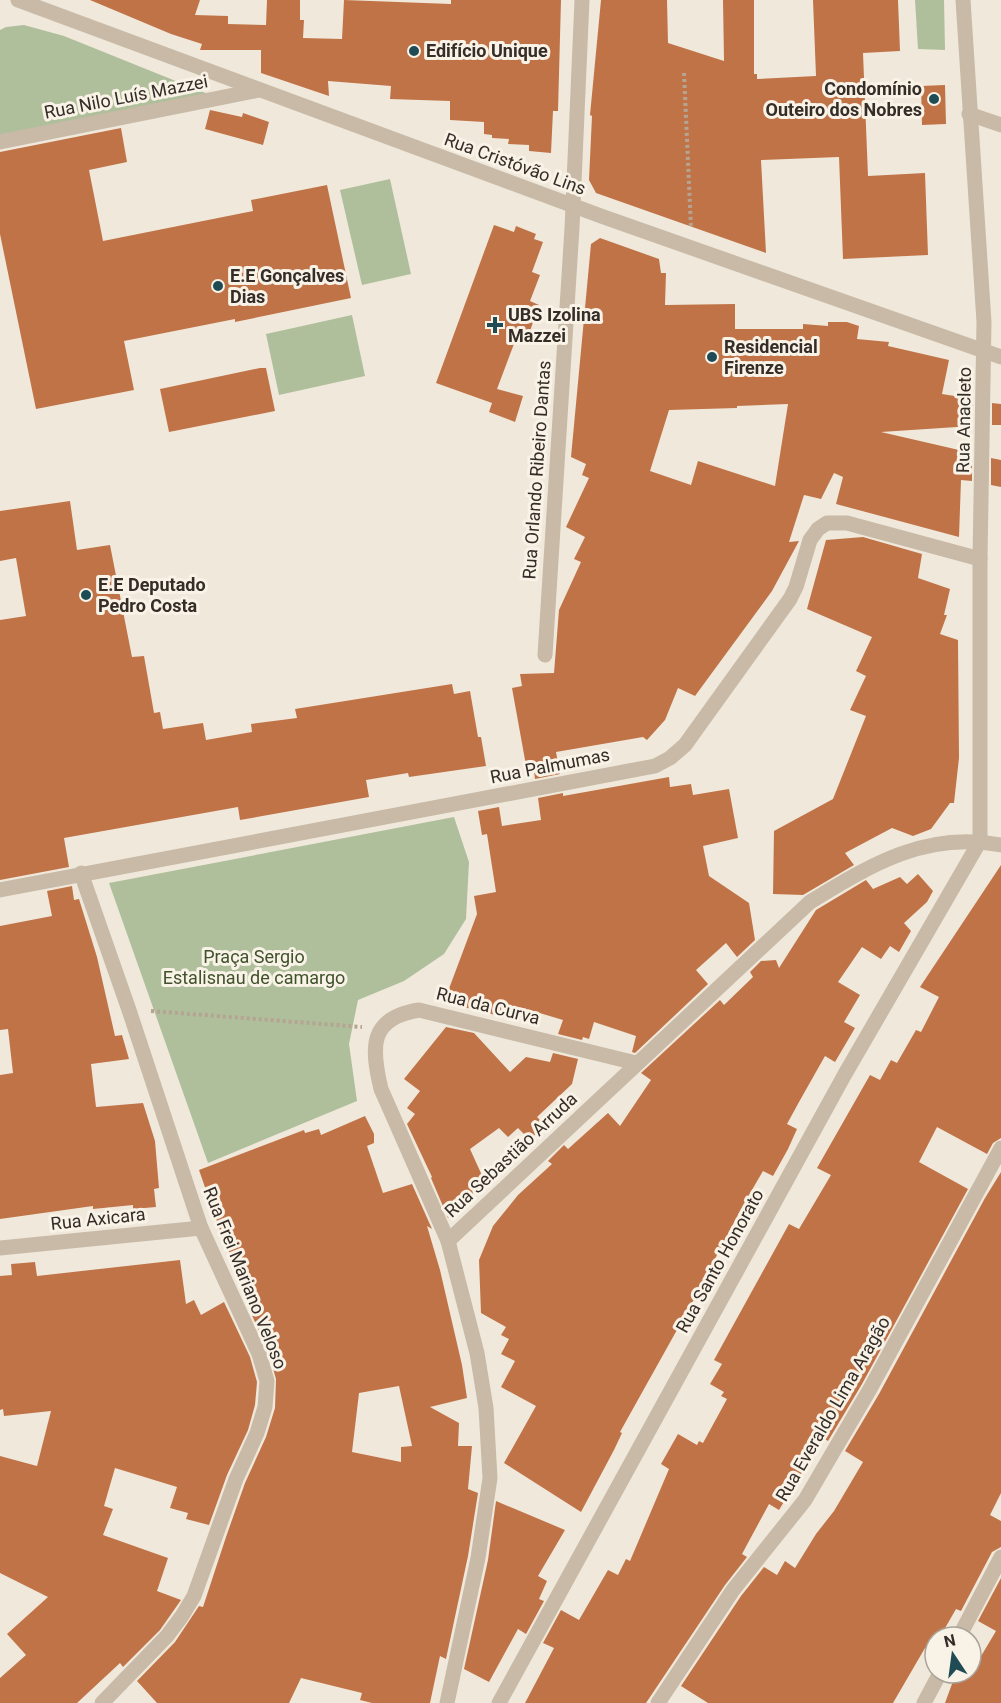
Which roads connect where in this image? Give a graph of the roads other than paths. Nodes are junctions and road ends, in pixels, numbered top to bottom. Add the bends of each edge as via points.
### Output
1 (18, 0) edge
2 (582, 0) edge
3 (963, 0) edge
4 (259, 90) junction
5 (969, 114) junction
6 (1001, 125) edge
7 (0, 142) edge
8 (572, 205) junction
9 (985, 351) junction
10 (1001, 357) edge
11 (980, 559) junction
12 (545, 655) dead end
13 (980, 841) junction
14 (1001, 845) edge
15 (81, 873) junction
16 (0, 890) edge
17 (636, 1063) junction
18 (1000, 1149) edge
19 (201, 1228) junction
20 (448, 1241) junction
21 (0, 1248) edge
22 (1001, 1557) edge
23 (964, 1625) edge
24 (933, 1685) edge
25 (659, 1702) edge
26 (102, 1703) edge
27 (447, 1703) edge
28 (499, 1703) edge
29 (924, 1703) edge

1 - 4 street, Rua Cristóvão Lins
2 - 8 street, Rua Orlando Ribeiro Dantas
3 - 5 street, Rua Anacleto
4 - 7 street, Rua Nilo Luís Mazzei
4 - 8 street, Rua Cristóvão Lins
5 - 6 street
5 - 9 street, Rua Anacleto
8 - 9 street, Rua Cristóvão Lins
8 - 12 street, Rua Orlando Ribeiro Dantas
9 - 10 street, Rua Cristóvão Lins
9 - 11 street, Rua Anacleto
11 - 13 street, Rua Anacleto
11 - 15 street, Rua Palmumas via 847,523 818,529 810,540 796,587 781,613 685,745 655,766
13 - 14 street, Rua Sebastião Arruda
13 - 17 street, Rua Sebastião Arruda via 932,844 890,857 810,902
13 - 28 street, Rua Santo Honorato via 845,1074
15 - 16 street, Rua Palmumas
15 - 19 street, Rua Frei Mariano Veloso
17 - 20 street, Rua Sebastião Arruda
17 - 20 street, Rua da Curva via 429,1011 396,1015 380,1028 376,1070 381,1089
18 - 25 street, Rua Everaldo Lima Aragão via 805,1500 733,1590
19 - 21 street, Rua Axicara
19 - 26 street, Rua Frei Mariano Veloso via 259,1354 267,1381 265,1407 194,1596 167,1636
20 - 27 street, Rua Sebastião Arruda via 477,1353 486,1408 490,1478 478,1558
22 - 23 street
24 - 29 street

